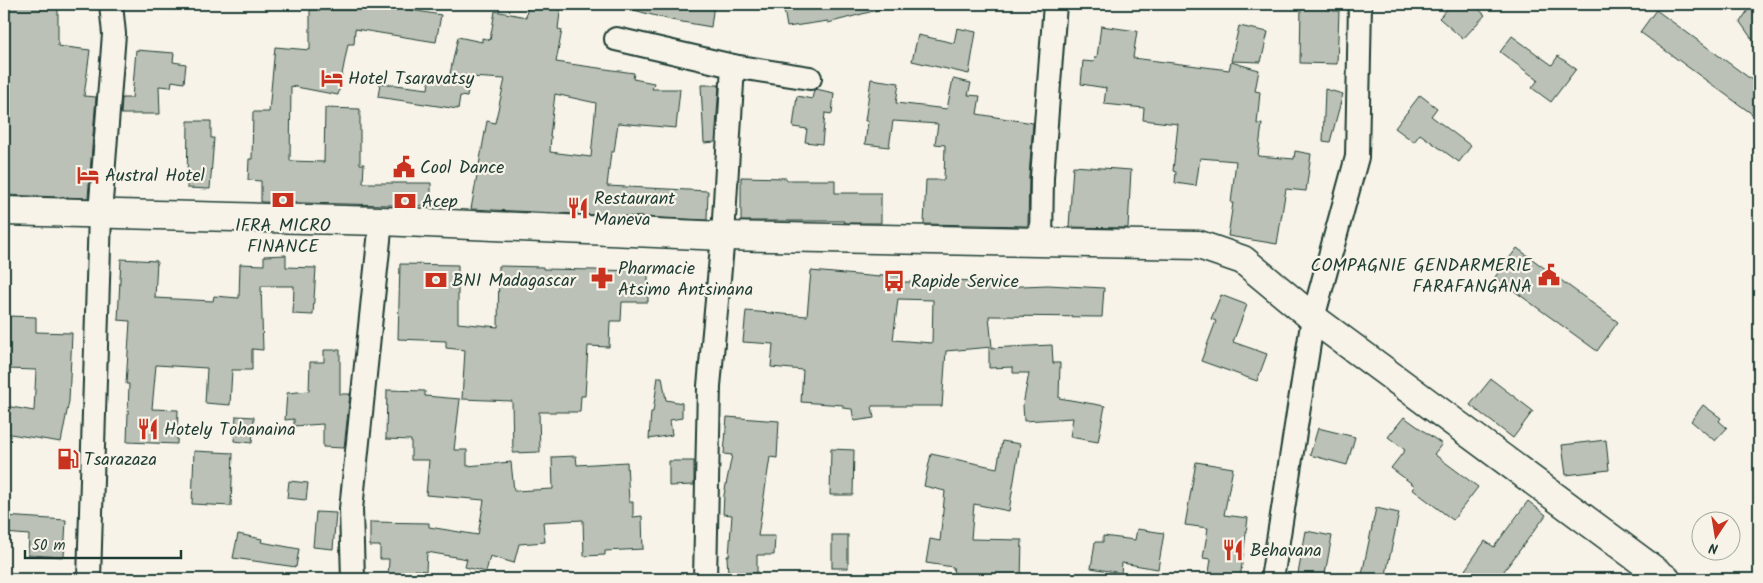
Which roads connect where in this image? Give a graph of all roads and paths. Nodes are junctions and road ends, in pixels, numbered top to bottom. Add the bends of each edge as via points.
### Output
1 (111, 4) edge
2 (1055, 4) edge
3 (1360, 4) edge
4 (616, 39) dead end
5 (733, 66) junction
6 (810, 78) dead end
7 (4, 211) edge
8 (100, 214) junction
9 (381, 222) junction
10 (723, 236) junction
11 (1041, 243) junction
12 (1313, 318) junction
13 (89, 579) edge
14 (353, 579) edge
15 (705, 579) edge
16 (1272, 579) edge
17 (1666, 579) edge

1 - 8 street via 114,34
2 - 11 street via 1042,177
3 - 12 street via 1358,157
4 - 5 street
5 - 6 street
5 - 10 street
7 - 8 main road
8 - 9 main road
8 - 13 street
9 - 10 main road
9 - 14 street via 351,508
10 - 11 main road
10 - 15 street via 709,386
11 - 12 main road via 1199,245 1243,260
12 - 16 street
12 - 17 main road

